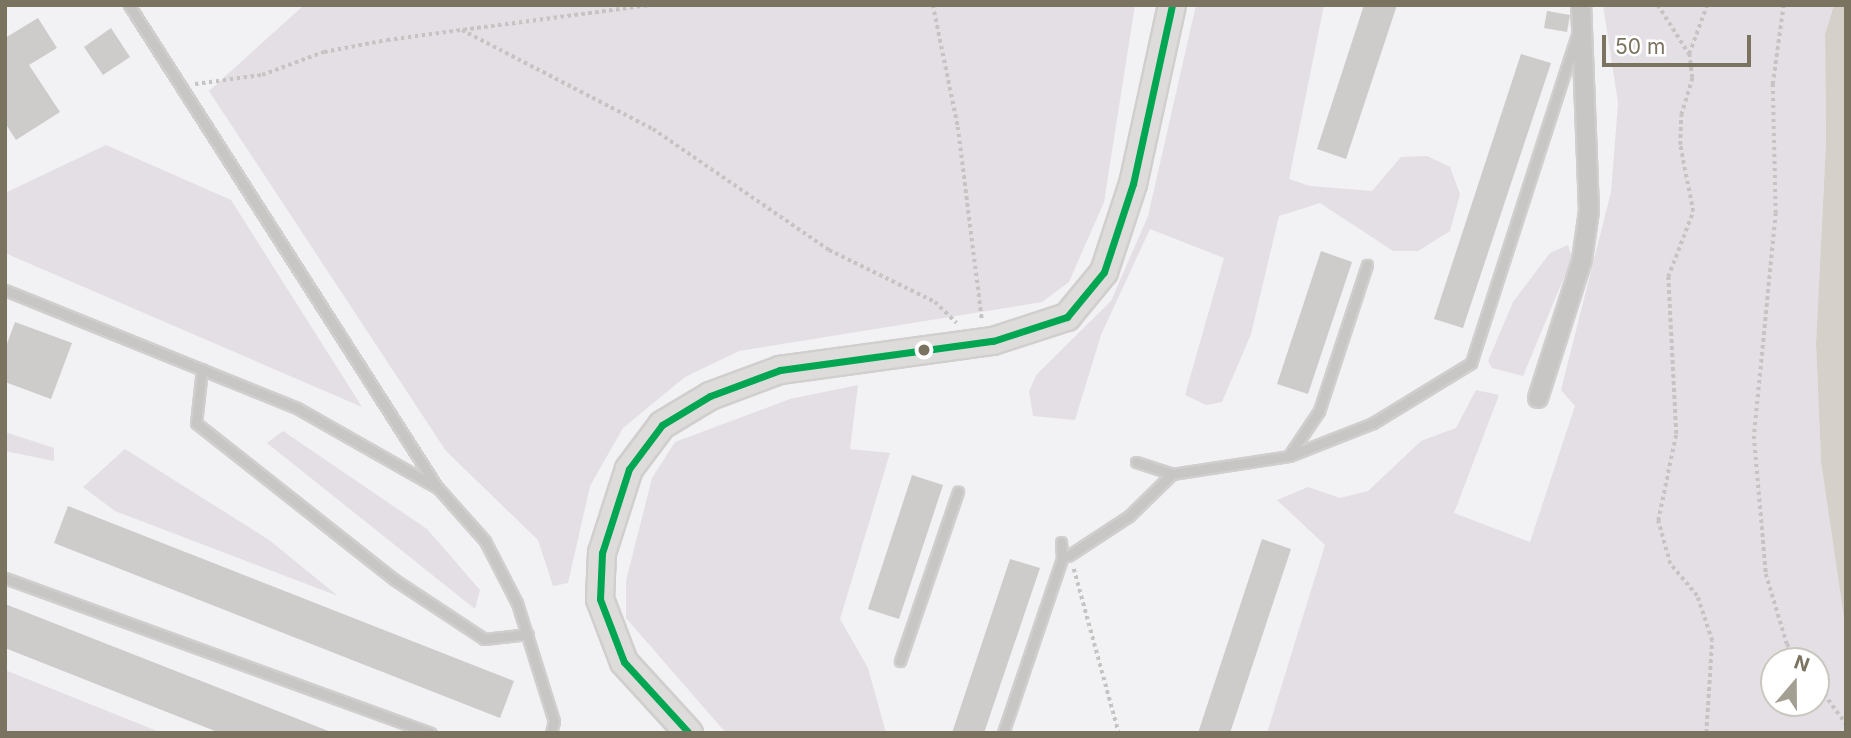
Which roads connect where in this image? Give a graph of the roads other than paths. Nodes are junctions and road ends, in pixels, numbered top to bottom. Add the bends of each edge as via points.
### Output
1 (129, 5) edge
2 (1172, 5) edge
3 (1581, 14) edge
4 (1367, 265) dead end
5 (5, 290) edge
6 (202, 369) junction
7 (1538, 398) dead end
8 (1289, 456) junction
9 (1136, 463) dead end
10 (1172, 474) junction
11 (438, 488) junction
12 (958, 492) dead end
13 (1062, 542) dead end
14 (1068, 556) road end
15 (5, 578) edge
16 (528, 634) junction
17 (900, 661) dead end
18 (431, 733) edge
19 (551, 733) edge
20 (689, 733) edge
21 (1003, 733) edge

1 - 11 lane
2 - 20 street via 1133,184 1104,272 1067,317 985,342 780,370 710,396 662,425 629,469 602,553 600,599 624,662
3 - 7 street via 1589,211 1582,260
3 - 8 lane via 1471,363 1373,423
4 - 8 lane via 1319,411
5 - 6 lane
6 - 11 lane via 297,408
6 - 16 lane via 196,423 394,580 484,639
8 - 10 lane
9 - 10 lane
10 - 14 lane via 1129,516
11 - 16 lane via 485,541
12 - 17 lane
13 - 21 lane via 1062,559
15 - 18 lane
16 - 19 lane via 554,721

